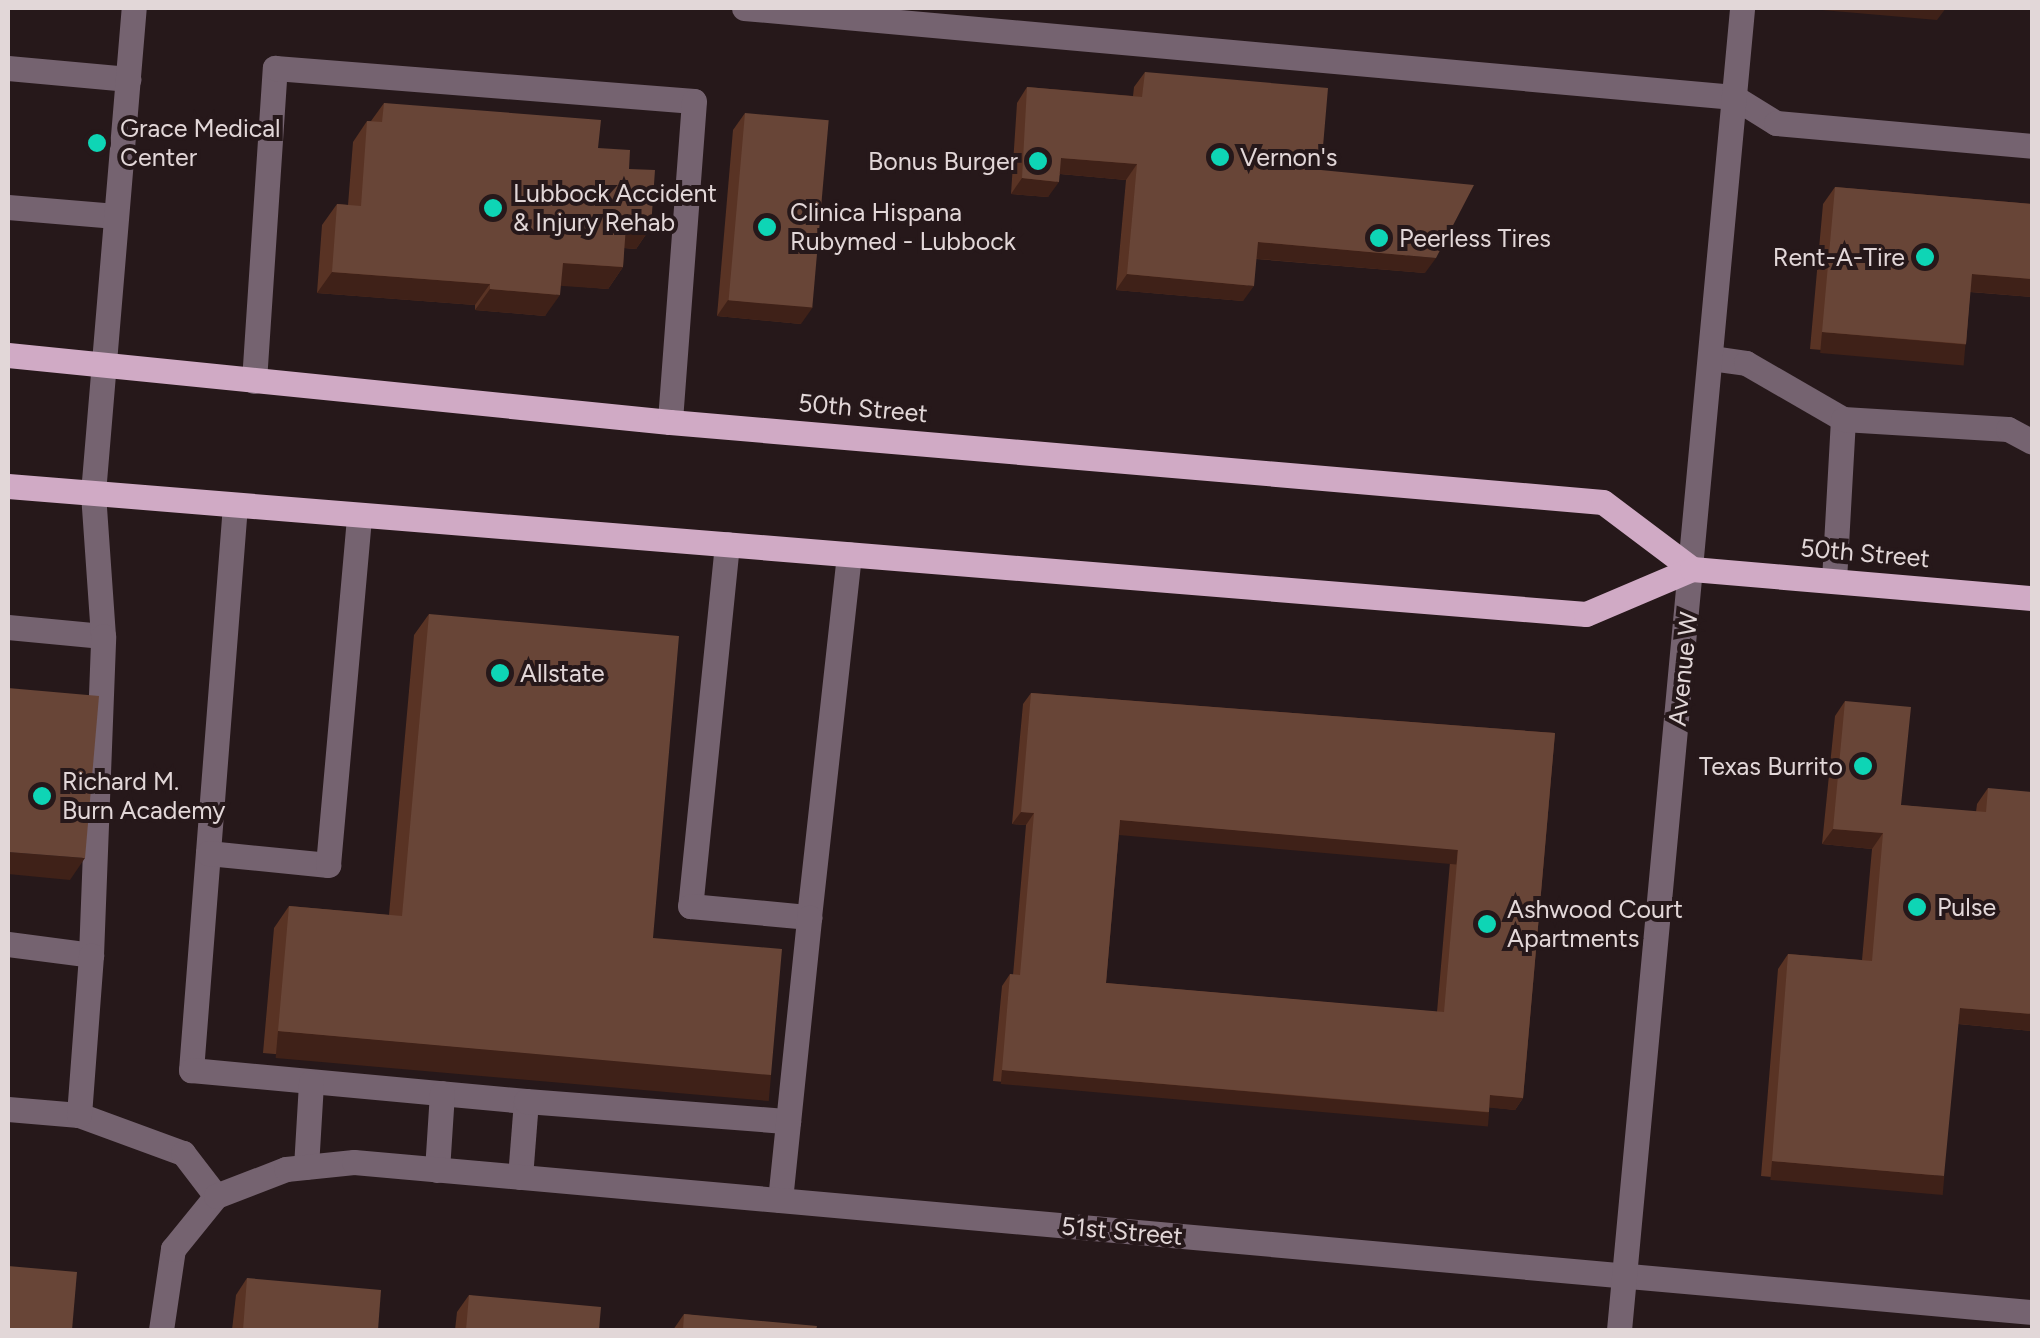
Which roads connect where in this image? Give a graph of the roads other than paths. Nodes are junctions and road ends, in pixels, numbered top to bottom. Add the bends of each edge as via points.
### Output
1 (134, 8) edge
2 (744, 8) edge
3 (1742, 8) edge
4 (8, 68) edge
5 (128, 79) junction
6 (1734, 97) junction
7 (2032, 146) edge
8 (8, 207) edge
9 (116, 216) junction
10 (8, 355) edge
11 (1711, 358) junction
12 (105, 364) junction
13 (254, 381) junction
14 (1843, 419) junction
15 (670, 422) junction
16 (2032, 442) edge
17 (8, 486) edge
18 (94, 493) junction
19 (235, 504) junction
20 (359, 514) junction
21 (727, 544) junction
22 (850, 554) junction
23 (1692, 569) junction
24 (1834, 580) junction
25 (2032, 598) edge
26 (8, 627) edge
27 (103, 636) junction
28 (208, 854) junction
29 (809, 917) junction
30 (8, 944) edge
31 (92, 955) junction
32 (311, 1082) junction
33 (442, 1093) junction
34 (526, 1100) junction
35 (8, 1109) edge
36 (79, 1115) junction
37 (788, 1121) junction
38 (306, 1167) junction
39 (437, 1170) junction
40 (520, 1177) junction
41 (216, 1196) junction
42 (780, 1200) junction
43 (1624, 1275) junction
44 (2032, 1312) edge
45 (160, 1330) edge
46 (1619, 1330) edge

1 - 5 street
2 - 6 street
3 - 6 street, Avenue W
4 - 5 street
5 - 9 street
6 - 7 street via 1776,123
6 - 11 street, Avenue W
8 - 9 street
9 - 12 street
10 - 12 main road, 50th Street
11 - 14 street via 1746,363
11 - 23 street, Avenue W
12 - 13 main road, 50th Street
12 - 18 street
13 - 15 main road, 50th Street
13 - 15 street via 274,68 694,101
14 - 16 street via 2008,429
14 - 24 street
15 - 23 main road, 50th Street via 1602,502
17 - 18 main road, 50th Street
18 - 19 main road, 50th Street
18 - 27 street
19 - 20 main road, 50th Street
19 - 28 street
20 - 21 main road, 50th Street
20 - 28 street via 328,865
21 - 22 main road, 50th Street
21 - 29 street via 690,906
22 - 23 main road, 50th Street via 1586,614
22 - 29 street
23 - 24 main road, 50th Street
23 - 43 street, Avenue W
24 - 25 main road, 50th Street
26 - 27 street
27 - 31 street
28 - 32 street via 191,1070
29 - 37 street
30 - 31 street
31 - 36 street
32 - 33 street
32 - 38 street
33 - 34 street
33 - 39 street
34 - 37 street
34 - 40 street
35 - 36 street
36 - 41 street via 183,1153
37 - 42 street
38 - 39 street, 51st Street via 354,1162
38 - 41 street, 51st Street
39 - 40 street, 51st Street
40 - 42 street, 51st Street
41 - 45 street via 172,1249
42 - 43 street, 51st Street
43 - 44 street, 51st Street
43 - 46 street, Avenue W

